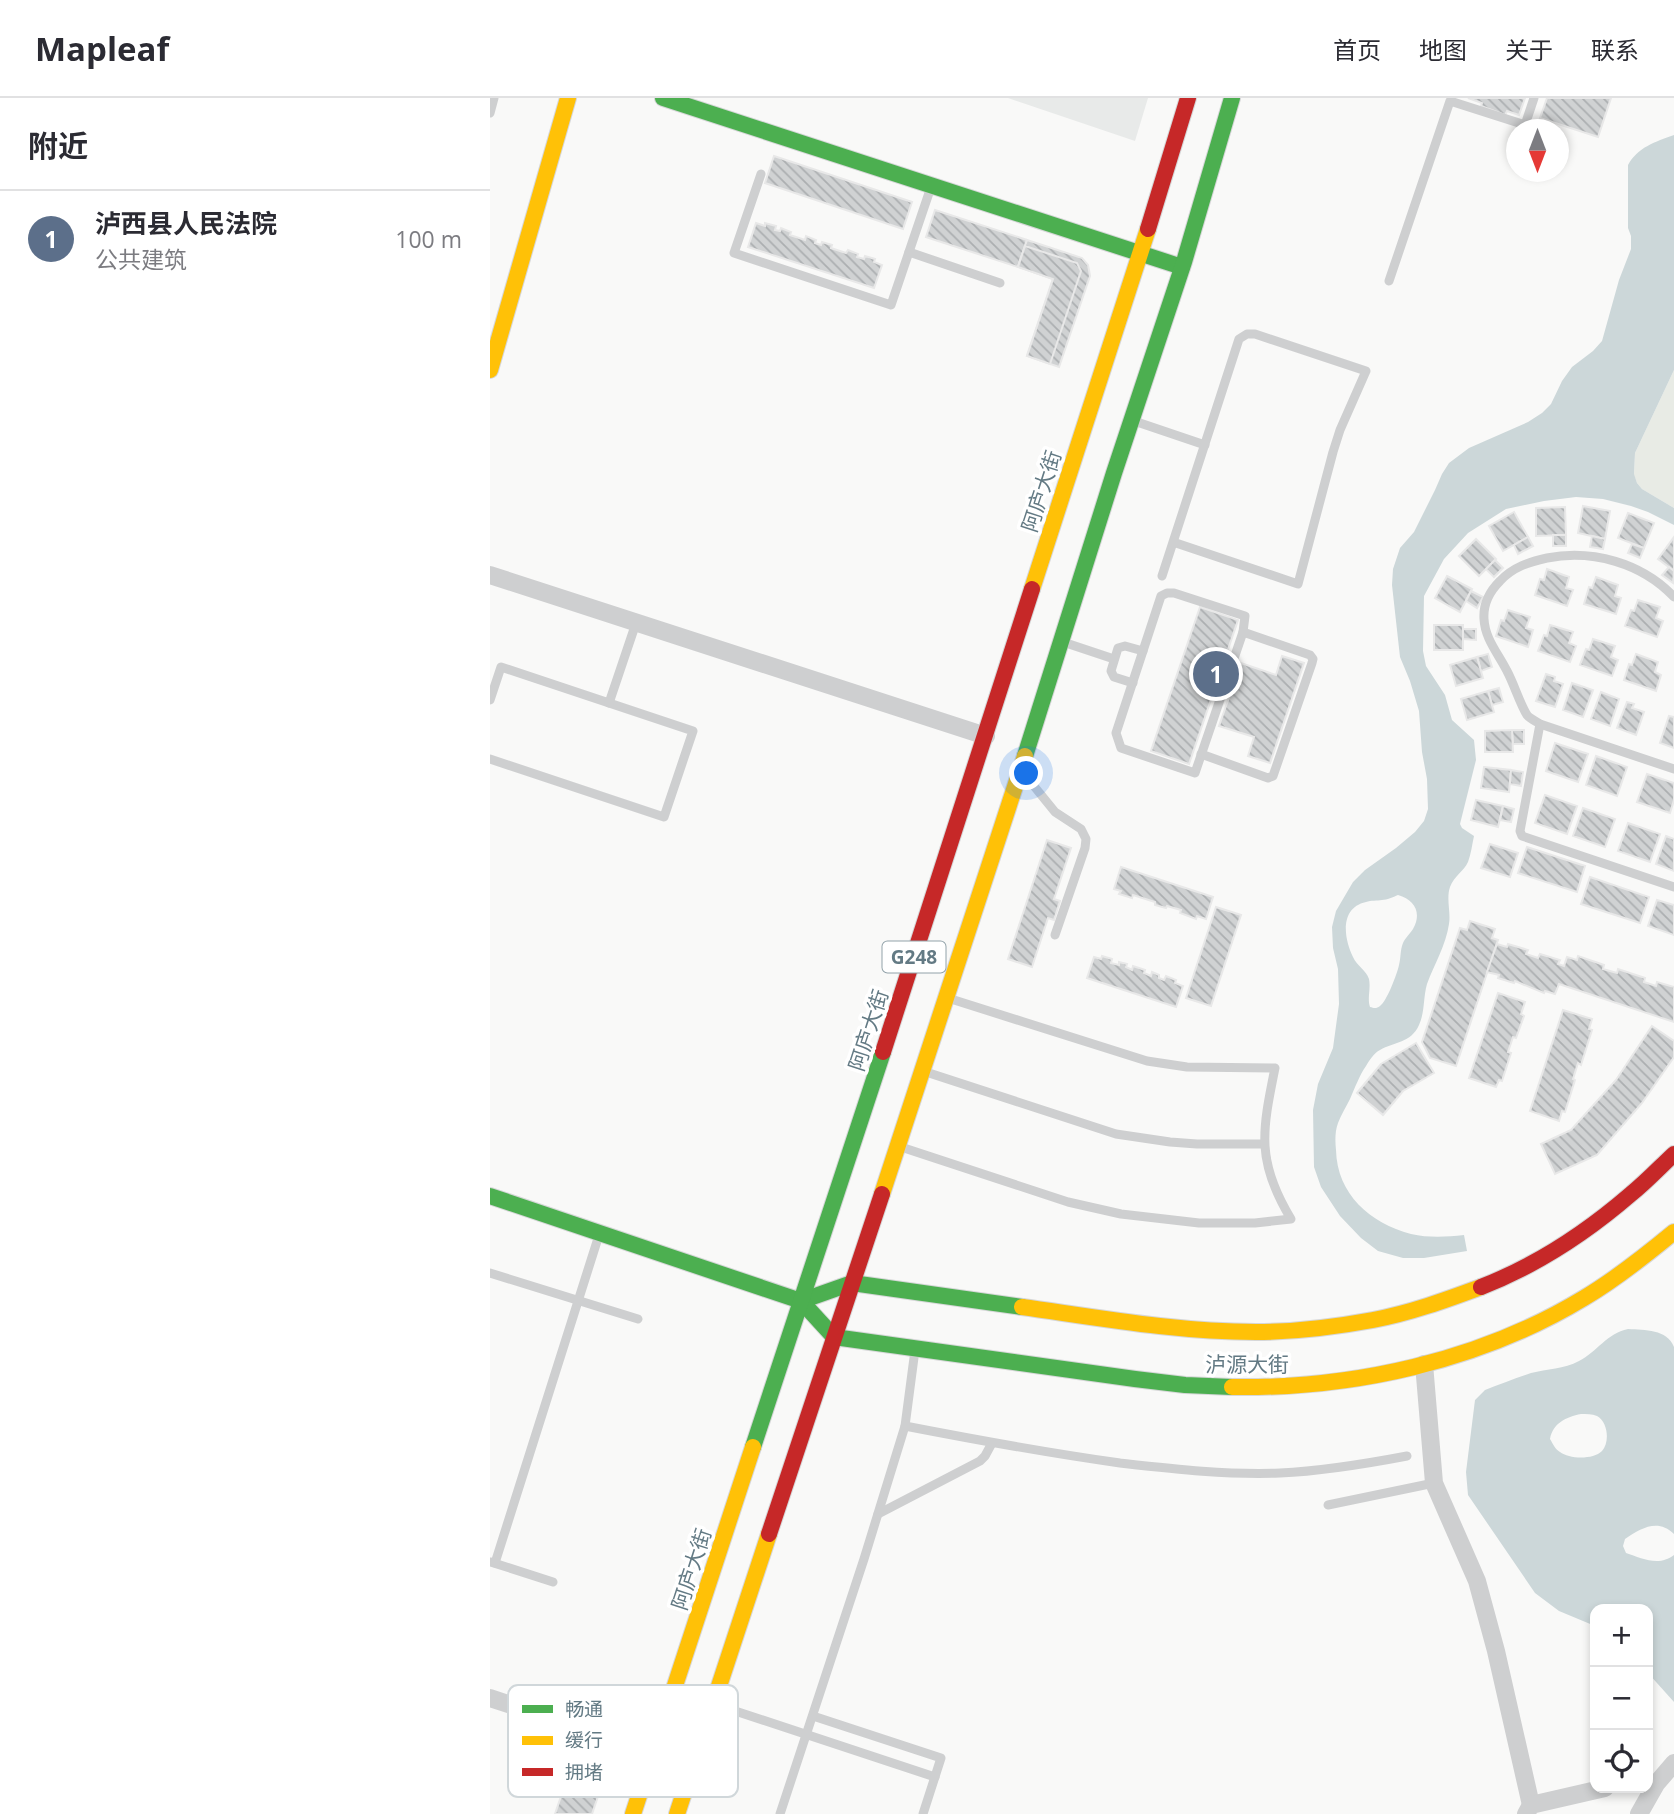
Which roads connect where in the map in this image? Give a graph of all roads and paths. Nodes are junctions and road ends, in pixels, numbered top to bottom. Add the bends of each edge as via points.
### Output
1 (494, 98) edge
2 (557, 98) edge
3 (568, 98) edge
4 (663, 98) edge
5 (1188, 98) edge
6 (1232, 98) edge
7 (1534, 98) edge
8 (490, 113) edge
9 (761, 174) dead end
10 (932, 185) junction
11 (909, 252) junction
12 (1142, 253) junction
13 (1182, 267) junction
14 (1389, 281) dead end
15 (1000, 282) dead end
16 (492, 320) edge
17 (490, 370) edge
18 (1132, 421) junction
19 (1205, 445) junction
20 (1173, 542) junction
21 (490, 575) edge
22 (1163, 576) dead end
23 (1674, 597) edge
24 (636, 623) junction
25 (1242, 632) junction
26 (1061, 641) junction
27 (1143, 651) junction
28 (1114, 659) junction
29 (1133, 683) junction
30 (490, 699) edge
31 (609, 703) junction
32 (1540, 724) junction
33 (986, 736) junction
34 (1201, 754) junction
35 (490, 759) edge
36 (1021, 768) junction
37 (1674, 769) edge
38 (1674, 887) edge
39 (1055, 935) dead end
40 (946, 997) junction
41 (922, 1071) junction
42 (1264, 1144) junction
43 (897, 1146) junction
44 (1674, 1154) edge
45 (490, 1196) edge
46 (1674, 1231) edge
47 (600, 1233) junction
48 (490, 1273) edge
49 (852, 1283) junction
50 (578, 1300) junction
51 (801, 1301) junction
52 (638, 1319) dead end
53 (834, 1337) junction
54 (916, 1348) junction
55 (1424, 1364) junction
56 (905, 1426) junction
57 (992, 1443) junction
58 (1407, 1456) dead end
59 (1434, 1483) junction
60 (1328, 1505) dead end
61 (878, 1514) junction
62 (493, 1563) edge
63 (553, 1582) dead end
64 (675, 1685) edge
65 (719, 1685) edge
66 (490, 1698) edge
67 (508, 1704) edge
68 (738, 1712) edge
69 (813, 1716) junction
70 (806, 1735) junction
71 (1662, 1772) edge
72 (935, 1777) junction
73 (1590, 1792) edge
74 (638, 1797) edge
75 (683, 1797) edge
76 (1529, 1810) edge
77 (633, 1814) edge
78 (677, 1814) edge
79 (780, 1814) edge
80 (923, 1814) edge
81 (1639, 1814) edge

1 - 8 lane
2 - 16 main road
3 - 17 main road
4 - 10 main road
5 - 12 main road, 阿庐大街 / G248
6 - 13 main road, G248
7 - 14 lane via 1525,125 1450,101
9 - 11 lane via 734,253 891,305
10 - 11 lane
10 - 12 main road
11 - 15 lane
12 - 13 main road
12 - 33 main road, 阿庐大街 / G248
13 - 18 main road, G248
18 - 19 lane
18 - 26 main road, G248
19 - 20 lane
19 - 20 lane via 1239,340 1247,334 1366,370 1333,452 1298,584
20 - 22 lane
21 - 24 street
23 - 32 lane via 1639,570 1594,556 1529,562 1501,579 1484,607 1485,631 1528,717
24 - 31 lane
24 - 33 street
25 - 27 lane via 1245,616 1167,593 1161,596
25 - 34 lane
25 - 34 lane via 1310,655 1308,676 1273,776
26 - 28 lane
26 - 36 main road, G248
27 - 28 lane via 1125,646 1118,648
27 - 29 lane
28 - 29 lane via 1114,677
29 - 34 lane via 1116,733 1121,748 1195,773
30 - 31 lane via 501,667
31 - 35 lane via 693,731 664,817
32 - 37 lane
32 - 38 lane via 1522,836
33 - 51 main road, 阿庐大街 / G248
36 - 39 lane via 1048,804 1081,829 1086,839
36 - 40 main road, G248
40 - 41 main road, G248
40 - 42 lane via 1147,1061 1187,1068 1275,1068
41 - 42 lane via 1116,1134 1197,1144
41 - 43 main road, G248
42 - 43 lane via 1272,1181 1291,1219 1199,1223 1121,1214 1068,1202
43 - 49 main road, G248
44 - 49 main road via 1605,1217 1524,1268 1434,1304 1339,1325 1259,1332 1186,1329
45 - 47 main road
46 - 55 main road, 泸源大街 via 1611,1281 1550,1317 1484,1346
47 - 50 lane
47 - 51 main road
48 - 50 lane
49 - 51 main road
49 - 53 main road, G248
50 - 52 lane
50 - 62 lane
51 - 53 main road
51 - 64 main road, 阿庐大街 / G248
53 - 54 main road, 泸源大街
53 - 65 main road, G248
54 - 55 main road, 泸源大街 via 1222,1387 1334,1382
54 - 56 lane
55 - 59 street
56 - 57 lane
56 - 61 lane
57 - 58 lane via 1213,1472 1311,1471
57 - 61 lane via 980,1461
59 - 60 lane
59 - 76 street via 1477,1581
61 - 69 lane
62 - 63 lane
66 - 67 street
68 - 70 lane
69 - 70 lane
69 - 72 lane via 941,1758
70 - 72 lane
70 - 79 lane
71 - 81 street
72 - 80 lane
73 - 76 street
74 - 77 main road, 阿庐大街 / G248
75 - 78 main road, G248

